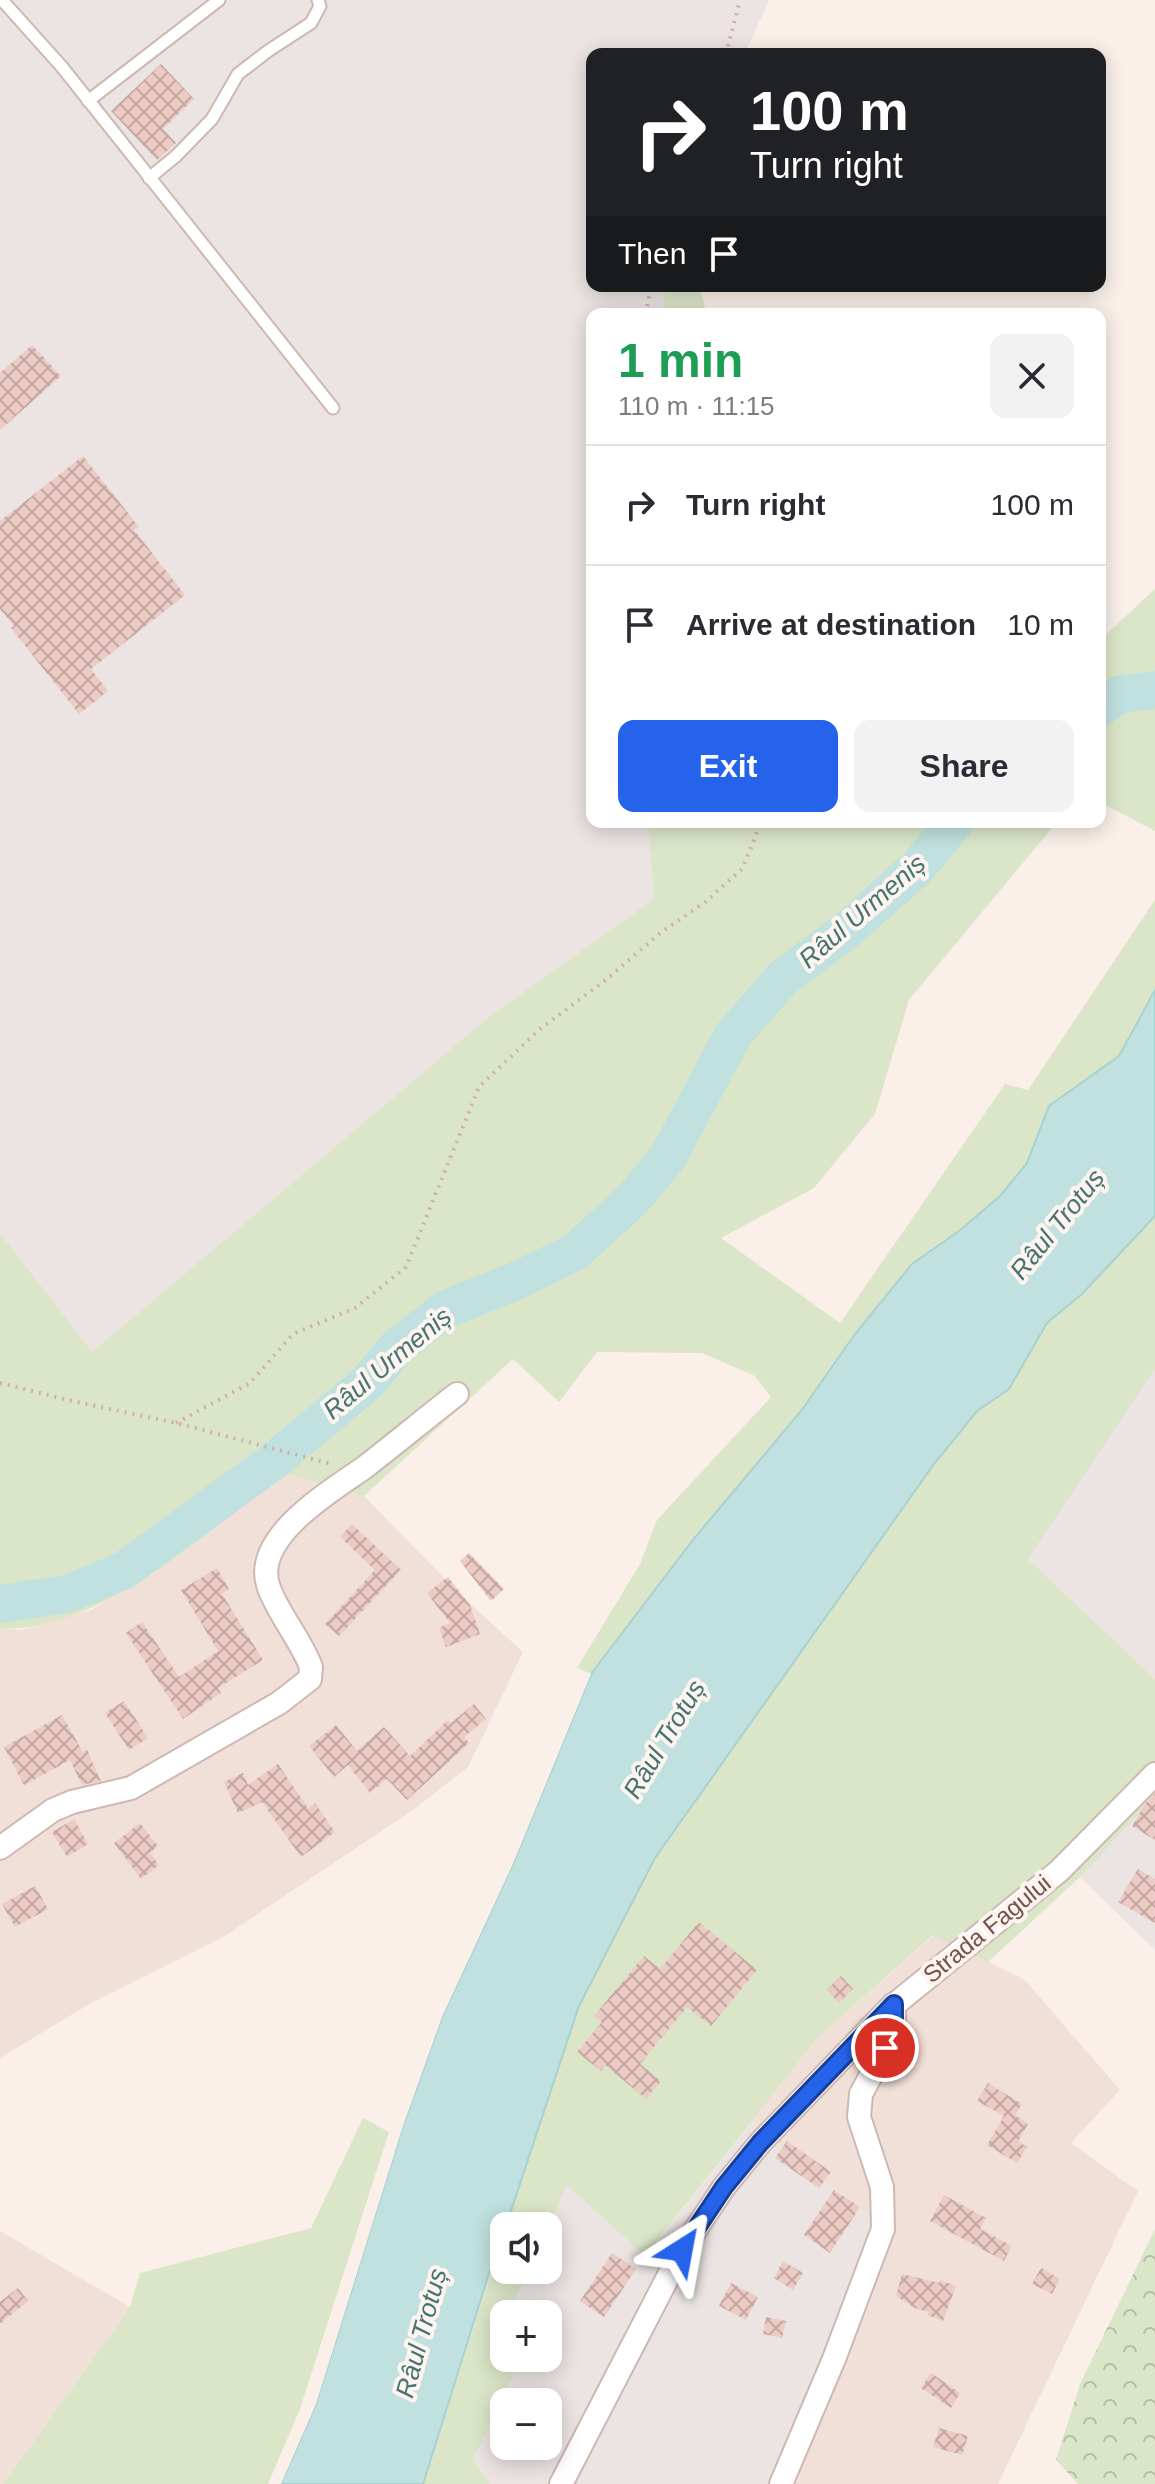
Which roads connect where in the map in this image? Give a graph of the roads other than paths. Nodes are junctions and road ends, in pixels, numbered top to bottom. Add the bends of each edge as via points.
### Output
1 (2, 0) edge
2 (219, 0) edge
3 (318, 0) edge
4 (88, 101) junction
5 (149, 178) junction
6 (333, 408) dead end
7 (457, 1394) dead end
8 (1155, 1774) edge
9 (0, 1848) edge
10 (894, 2004) junction
11 (561, 2484) edge
12 (781, 2484) edge

1 - 4 lane
2 - 4 lane
3 - 5 lane via 311,23 238,74 212,119
4 - 5 lane
5 - 6 lane
7 - 9 street via 313,1503 272,1553 268,1584 306,1653 310,1679 279,1703 131,1788 53,1810
8 - 10 street, Strada Fagului via 1059,1871
10 - 11 street, Strada Fagului via 798,2101 717,2198 660,2289
10 - 12 street via 894,2032 861,2094 859,2117 882,2187 883,2229

